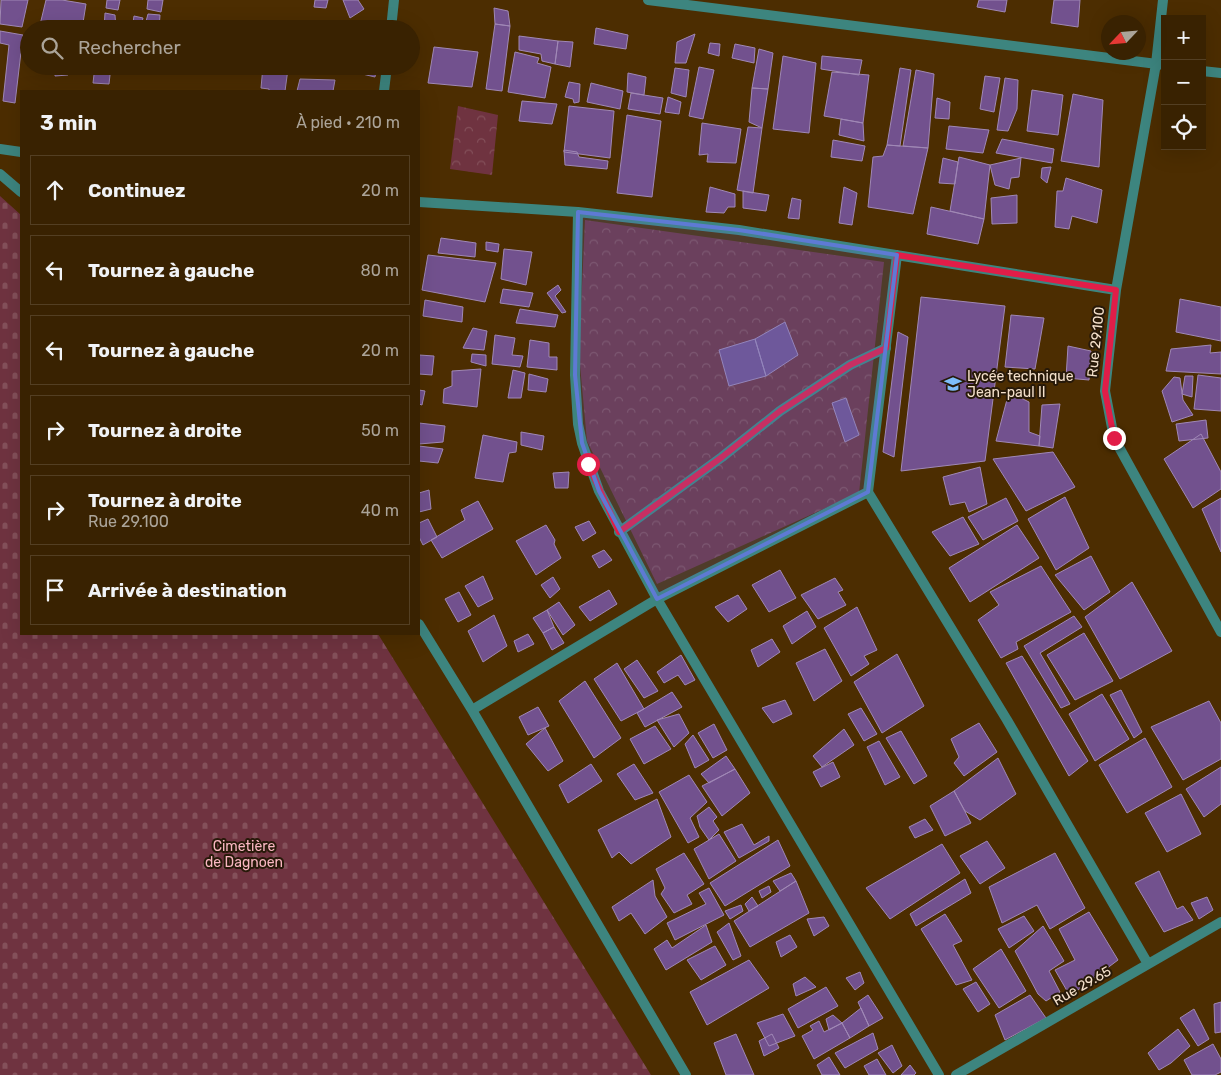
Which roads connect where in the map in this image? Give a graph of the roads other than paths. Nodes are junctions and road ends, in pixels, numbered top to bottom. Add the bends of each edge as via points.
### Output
1 (394, 0) edge
2 (648, 0) edge
3 (1163, 0) edge
4 (392, 20) edge
5 (1160, 64) edge
6 (1206, 71) edge
7 (1221, 73) edge
8 (386, 75) edge
9 (384, 90) edge
10 (0, 149) edge
11 (20, 152) edge
12 (0, 174) edge
13 (20, 191) edge
14 (420, 202) edge
15 (578, 212) junction
16 (897, 255) junction
17 (1116, 290) junction
18 (886, 348) junction
19 (868, 492) junction
20 (619, 532) junction
21 (656, 599) junction
22 (420, 626) edge
23 (1221, 632) edge
24 (472, 710) junction
25 (1221, 922) edge
26 (1148, 964) junction
27 (686, 1075) edge
28 (939, 1075) edge
29 (956, 1075) edge

1 - 4 street
2 - 5 street
3 - 5 street, Rue 29.100
5 - 17 street, Rue 29.100
6 - 7 street
8 - 9 street
10 - 11 street
12 - 13 street
14 - 15 street
15 - 16 street via 739,230
15 - 20 street via 575,374 578,424 588,464
16 - 17 street
16 - 18 street
17 - 23 street, Rue 29.100 via 1105,391 1114,438
18 - 19 street
18 - 20 street via 850,365 780,411
19 - 21 street
19 - 26 street via 1007,720
20 - 21 street
21 - 24 street
21 - 28 street
22 - 24 street
24 - 27 street
25 - 26 street, Rue 29.65
26 - 29 street, Rue 29.65

